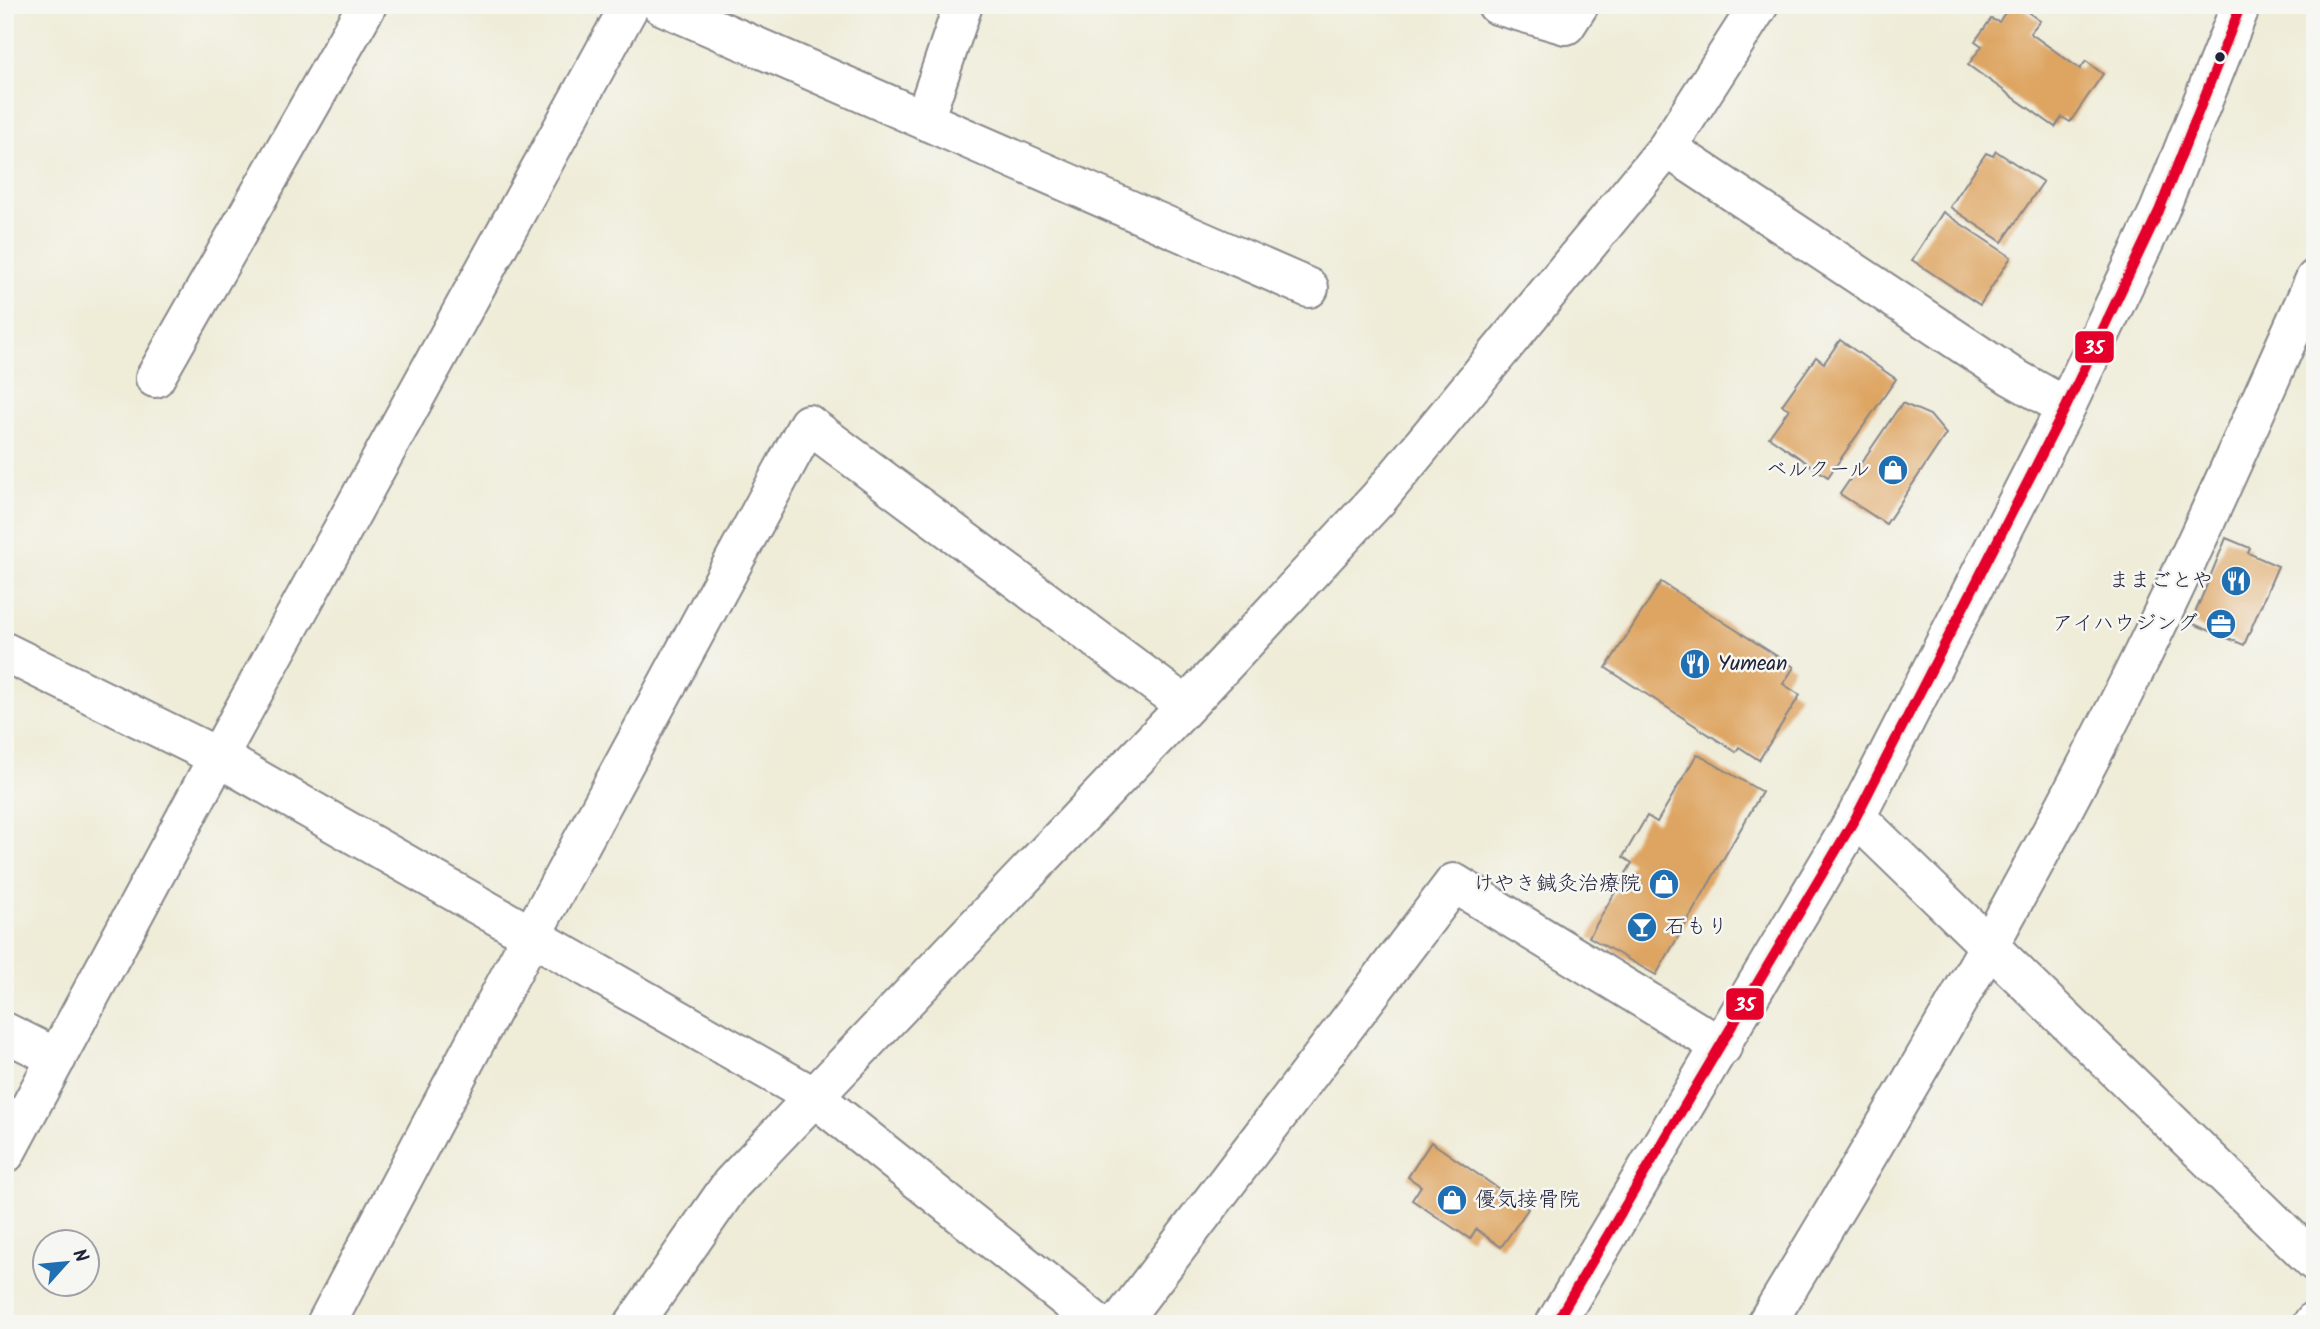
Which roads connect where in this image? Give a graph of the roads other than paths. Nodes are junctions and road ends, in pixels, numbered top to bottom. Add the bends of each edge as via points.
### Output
1 (367, 5) edge
2 (631, 5) edge
3 (661, 5) edge
4 (963, 5) edge
5 (1497, 5) edge
6 (1579, 5) edge
7 (1759, 5) edge
8 (2239, 6) edge
9 (923, 120) junction
10 (1667, 148) junction
11 (2315, 279) edge
12 (1309, 288) dead end
13 (155, 377) dead end
14 (2066, 407) junction
15 (5, 652) edge
16 (1186, 706) junction
17 (218, 757) junction
18 (1856, 817) junction
19 (531, 936) junction
20 (1989, 945) junction
21 (5, 1032) edge
22 (1722, 1047) junction
23 (57, 1058) junction
24 (813, 1096) junction
25 (5, 1154) edge
26 (2315, 1262) edge
27 (326, 1324) edge
28 (634, 1324) edge
29 (1098, 1324) edge
30 (1119, 1324) edge
31 (1555, 1324) edge
32 (1766, 1324) edge

1 - 13 street
2 - 17 street
3 - 9 street
4 - 9 street
5 - 6 street via 1566,25
7 - 10 street
8 - 14 street via 2159,211
9 - 12 street
10 - 14 street via 2011,376
10 - 16 street via 1378,499
11 - 20 street via 2140,661
14 - 18 street
15 - 17 street
16 - 19 street via 808,424
16 - 24 street
17 - 19 street
17 - 23 street
18 - 20 street
18 - 22 street
19 - 24 street
19 - 27 street
20 - 26 street
20 - 32 street via 1888,1124
21 - 23 street
22 - 30 street via 1454,883
22 - 31 street
23 - 25 street
24 - 28 street via 731,1184
24 - 29 street

